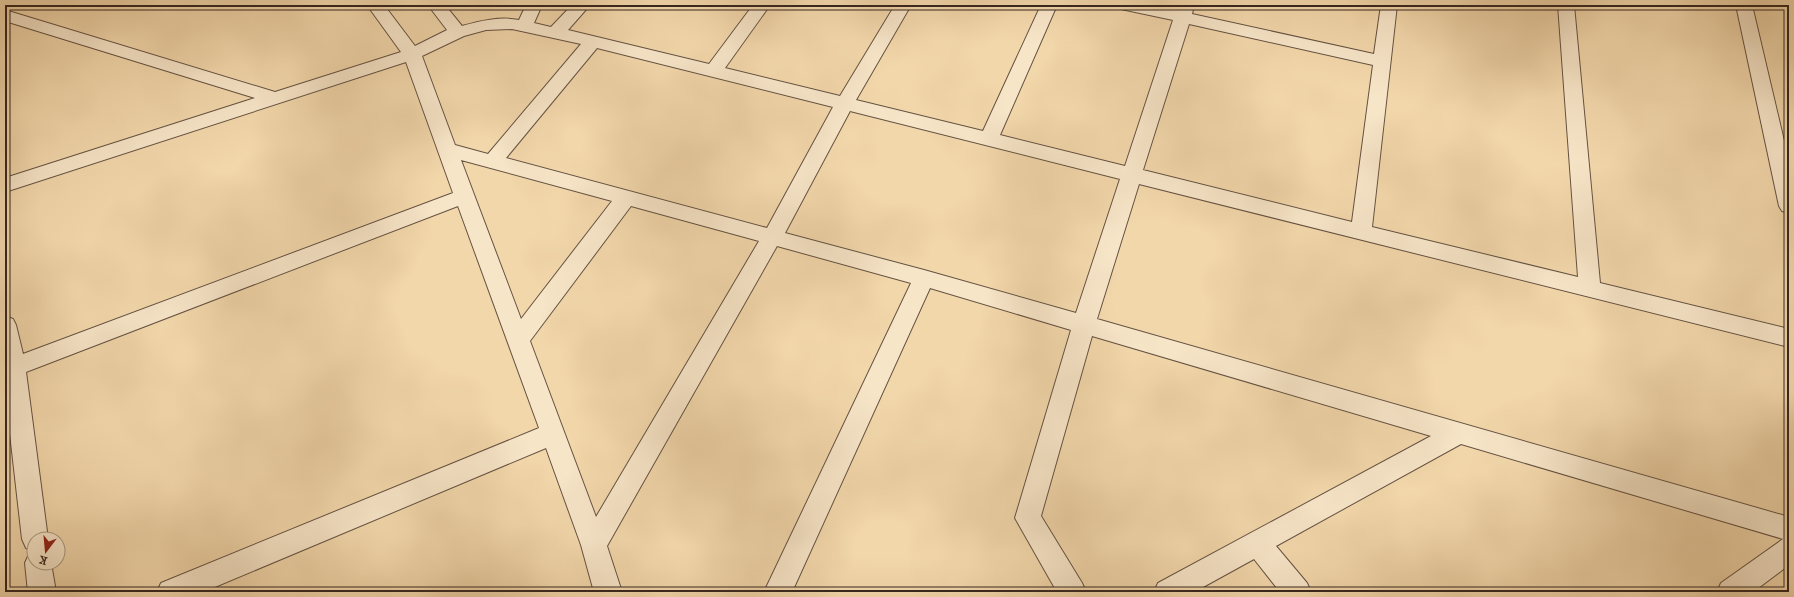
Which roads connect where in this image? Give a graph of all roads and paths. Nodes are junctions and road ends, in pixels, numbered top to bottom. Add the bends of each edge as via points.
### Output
1 (375, 5) edge
2 (436, 5) edge
3 (534, 5) edge
4 (582, 5) edge
5 (762, 5) edge
6 (903, 5) edge
7 (1049, 5) edge
8 (1127, 5) edge
9 (1389, 5) edge
10 (1566, 5) edge
11 (1744, 5) edge
12 (1184, 11) edge
13 (5, 15) edge
14 (524, 26) junction
15 (458, 32) junction
16 (556, 33) junction
17 (593, 41) junction
18 (412, 54) junction
19 (1382, 61) junction
20 (713, 71) junction
21 (274, 98) junction
22 (844, 104) junction
23 (988, 140) junction
24 (448, 150) junction
25 (492, 162) junction
26 (1132, 176) junction
27 (5, 185) edge
28 (465, 196) junction
29 (626, 198) junction
30 (1789, 206) edge
31 (1361, 232) junction
32 (772, 237) junction
33 (924, 278) junction
34 (1590, 288) junction
35 (1084, 324) junction
36 (5, 325) edge
37 (1789, 338) edge
38 (518, 340) junction
39 (9, 369) edge
40 (1459, 433) junction
41 (552, 434) junction
42 (1789, 529) edge
43 (35, 531) edge
44 (1257, 543) junction
45 (594, 545) junction
46 (1789, 549) edge
47 (39, 571) edge
48 (42, 592) edge
49 (170, 592) edge
50 (608, 592) edge
51 (778, 592) edge
52 (1072, 592) edge
53 (1168, 592) edge
54 (1297, 592) edge
55 (1731, 592) edge

1 - 18 street
2 - 15 street
3 - 14 street
4 - 16 street
5 - 20 street
6 - 22 street
7 - 23 street
8 - 12 street
9 - 19 street
10 - 34 street
11 - 30 street
12 - 19 street
12 - 26 street
13 - 21 street
14 - 15 street via 486,25
14 - 16 street
15 - 18 street
16 - 17 street
17 - 20 street
17 - 25 street
18 - 21 street
18 - 24 street
19 - 31 street
20 - 22 street
21 - 27 street
22 - 23 street
22 - 32 street
23 - 26 street
24 - 25 street
24 - 28 street
25 - 29 street
26 - 31 street
26 - 35 street
28 - 38 street
28 - 39 street
29 - 32 street
29 - 38 street
31 - 34 street
32 - 33 street
32 - 45 street
33 - 35 street
33 - 51 street
34 - 37 street
35 - 40 street
35 - 52 street via 1028,518
36 - 39 street
38 - 41 street
39 - 43 street
40 - 42 street
40 - 44 street
41 - 45 street
41 - 49 street
44 - 53 street
44 - 54 street
45 - 50 street
46 - 55 street
47 - 48 street

